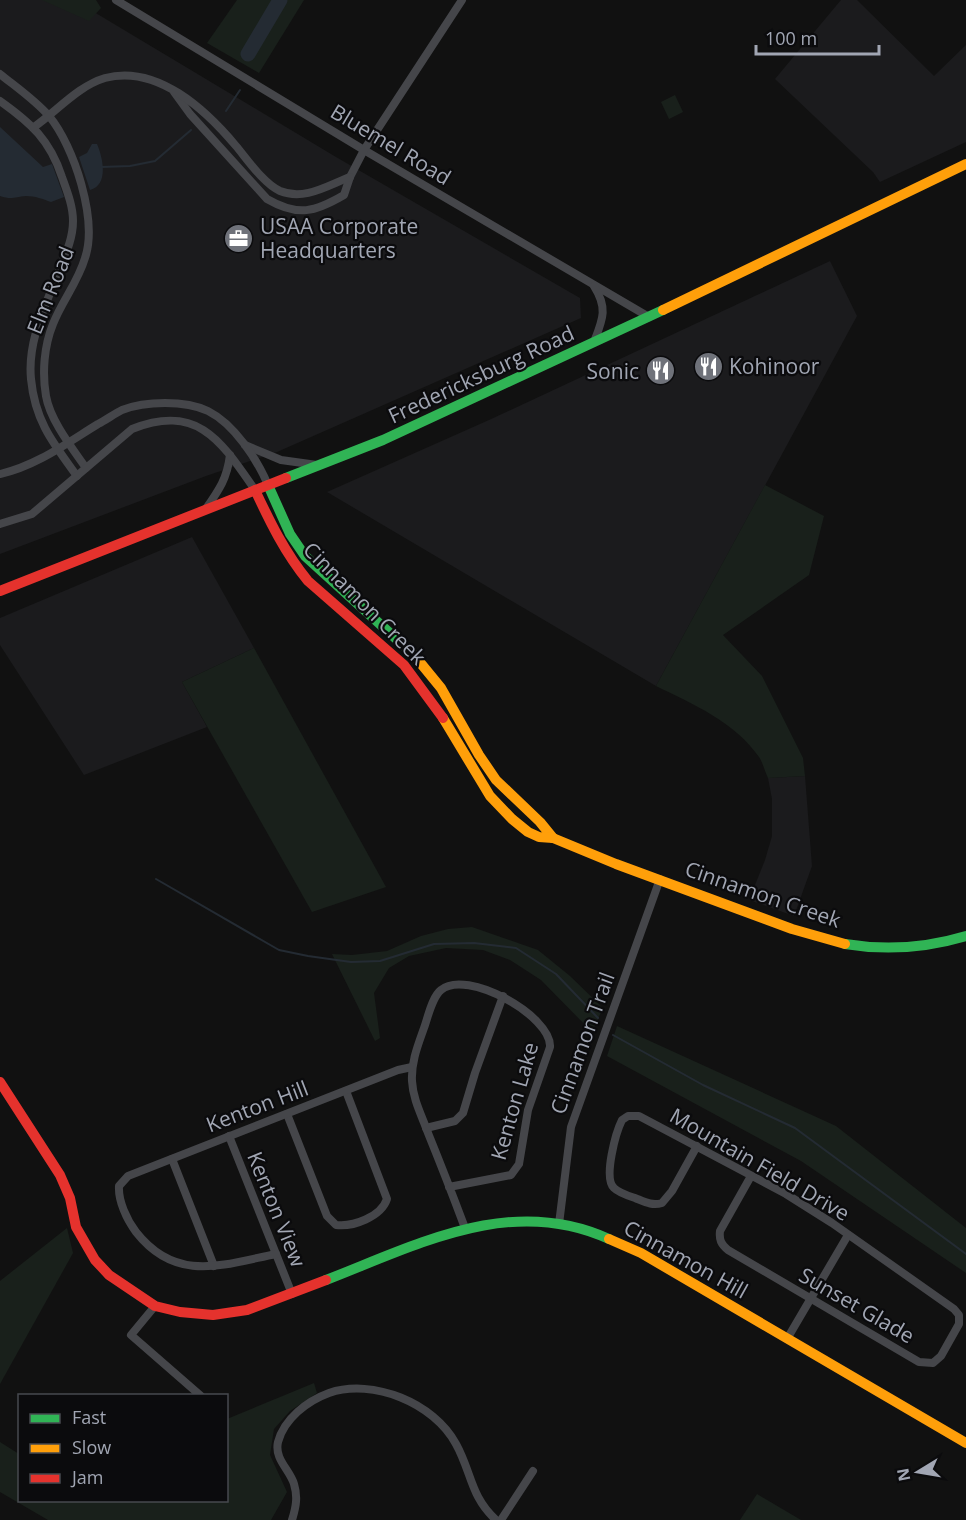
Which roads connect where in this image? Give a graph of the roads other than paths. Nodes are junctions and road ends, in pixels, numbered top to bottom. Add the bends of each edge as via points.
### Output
1 (116, 0) edge
2 (462, 0) edge
3 (0, 74) edge
4 (174, 92) junction
5 (0, 101) edge
6 (49, 117) junction
7 (34, 127) junction
8 (364, 150) junction
9 (966, 164) edge
10 (350, 177) junction
11 (593, 285) junction
12 (649, 317) junction
13 (593, 343) junction
14 (68, 442) junction
15 (244, 445) junction
16 (57, 449) junction
17 (230, 455) junction
18 (318, 465) junction
19 (86, 468) junction
20 (0, 474) edge
21 (77, 476) junction
22 (268, 485) junction
23 (255, 490) junction
24 (205, 510) junction
25 (0, 524) edge
26 (330, 580) junction
27 (0, 591) edge
28 (321, 591) junction
29 (522, 808) junction
30 (512, 819) junction
31 (553, 838) junction
32 (660, 879) junction
33 (966, 936) edge
34 (502, 996) junction
35 (412, 1067) junction
36 (0, 1082) edge
37 (346, 1090) junction
38 (287, 1113) junction
39 (426, 1128) junction
40 (229, 1136) junction
41 (697, 1146) junction
42 (171, 1159) junction
43 (751, 1176) junction
44 (449, 1187) junction
45 (559, 1224) junction
46 (465, 1228) junction
47 (848, 1235) junction
48 (276, 1254) junction
49 (214, 1266) junction
50 (292, 1294) junction
51 (811, 1299) junction
52 (155, 1306) junction
53 (958, 1316) joint
54 (787, 1339) junction
55 (200, 1394) edge
56 (966, 1443) edge
57 (533, 1471) dead end
58 (292, 1520) edge
59 (496, 1520) edge
60 (501, 1520) edge

1 - 8 street, Bluemel Road
2 - 8 street
3 - 6 street, Elm Road
4 - 6 street via 142,77 106,78 89,85
4 - 10 street via 223,130 260,175 280,191 319,191
4 - 10 street via 258,191 280,207 310,211 329,204 344,195
5 - 7 street, Elm Road
6 - 7 street
6 - 14 street, Elm Road via 73,157 85,193 88,231 86,256 46,343 46,398
7 - 16 street, Elm Road via 56,159 73,220 70,242 32,346 30,377 36,409
8 - 10 street
8 - 11 street, Bluemel Road
9 - 12 street, Fredericksburg Road
11 - 12 street, Bluemel Road
11 - 13 street via 601,296 603,315
12 - 13 street, Fredericksburg Road
13 - 18 street, Fredericksburg Road via 383,440
14 - 15 street via 121,411 164,402 208,411 223,421
14 - 16 street
14 - 19 street, Elm Road
15 - 18 street via 281,460
15 - 22 street via 260,465
16 - 20 street via 15,471
16 - 21 street, Elm Road
17 - 19 street via 204,429 164,419 132,429
17 - 23 street
17 - 24 street via 223,484
18 - 22 street, Fredericksburg Road
19 - 21 street
21 - 25 street via 32,514
22 - 23 street, Fredericksburg Road
22 - 26 street, Cinnamon Creek via 301,551
23 - 24 street, Fredericksburg Road
23 - 28 street, Cinnamon Creek via 280,543
24 - 27 street, Fredericksburg Road
26 - 28 street
26 - 29 street, Cinnamon Creek via 389,631 432,676 486,767
28 - 30 street, Cinnamon Creek via 404,665 442,717 490,796
29 - 30 street
29 - 31 street, Cinnamon Creek via 543,824
30 - 31 street, Cinnamon Creek via 528,832
31 - 32 street, Cinnamon Creek
32 - 33 street, Cinnamon Creek via 795,929 853,945 903,949
32 - 45 street, Cinnamon Trail via 571,1127
34 - 35 street via 471,986 441,989
34 - 39 street via 463,1113 455,1121
34 - 44 street, Kenton Lake via 528,1014 551,1041 528,1110 519,1164 511,1175
35 - 37 street, Kenton Hill
35 - 39 street via 414,1095
36 - 52 street via 60,1175 88,1251 109,1275
37 - 38 street, Kenton Hill
37 - 38 street via 387,1200 382,1209 363,1220 342,1226 331,1222
38 - 40 street, Kenton Hill
39 - 44 street
40 - 42 street, Kenton Hill
40 - 48 street, Kenton View
41 - 41 street, Mountain Field Drive via 639,1116 628,1116 617,1128 609,1178 616,1190 651,1205 662,1203
41 - 43 street, Mountain Field Drive
42 - 49 street
42 - 49 street, Kenton Hill via 129,1176 119,1186 122,1203 134,1229 155,1251 179,1264 196,1268
43 - 47 street, Mountain Field Drive
43 - 51 street, Sunset Glade via 720,1231 720,1240 728,1250
44 - 46 street
45 - 46 street, Cinnamon Hill via 514,1221
45 - 54 street, Cinnamon Hill via 620,1242
46 - 50 street, Cinnamon Hill
47 - 51 street
47 - 53 street, Mountain Field Drive via 947,1303
48 - 49 street
48 - 50 street, Kenton View
50 - 52 street, Cinnamon Hill via 228,1313 196,1314
51 - 53 street, Sunset Glade via 924,1364 941,1356 959,1324
51 - 54 street
52 - 55 street via 131,1335
54 - 56 street, Cinnamon Hill
57 - 60 street
58 - 59 street via 297,1495 277,1449 281,1435 309,1403 355,1387 398,1396 438,1421 460,1450 479,1501

